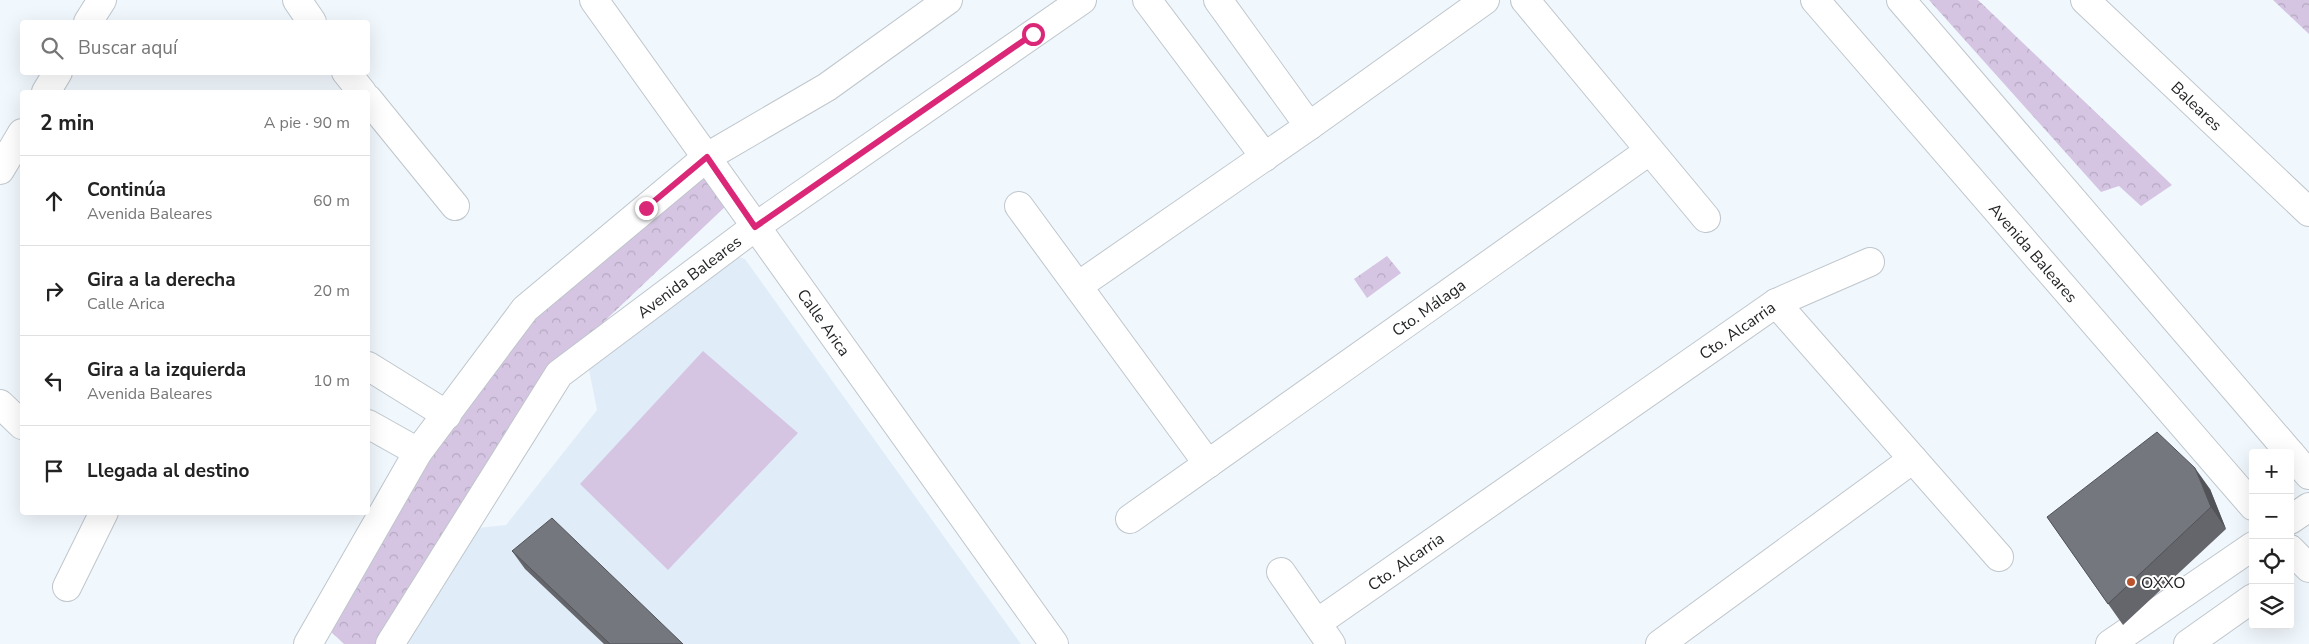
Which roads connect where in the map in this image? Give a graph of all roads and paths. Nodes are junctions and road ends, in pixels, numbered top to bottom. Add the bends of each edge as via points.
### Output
1 (102, 0) edge
2 (296, 0) edge
3 (594, 0) edge
4 (948, 0) edge
5 (1082, 0) edge
6 (1147, 0) edge
7 (1218, 0) edge
8 (1485, 0) edge
9 (1525, 0) edge
10 (1815, 0) edge
11 (1900, 0) edge
12 (2085, 0) edge
13 (89, 20) edge
14 (311, 20) edge
15 (56, 75) edge
16 (47, 90) edge
17 (370, 101) edge
18 (1309, 126) junction
19 (20, 136) edge
20 (1649, 151) junction
21 (707, 157) junction
22 (1265, 157) junction
23 (0, 170) edge
24 (455, 206) dead end
25 (1019, 206) dead end
26 (2309, 212) edge
27 (1706, 218) dead end
28 (755, 227) junction
29 (1870, 262) dead end
30 (1078, 286) junction
31 (1776, 303) junction
32 (370, 367) edge
33 (0, 404) edge
34 (446, 415) junction
35 (20, 423) edge
36 (370, 425) edge
37 (2287, 449) edge
38 (418, 452) junction
39 (2294, 458) edge
40 (1912, 459) junction
41 (1208, 464) junction
42 (2309, 475) edge
43 (2249, 501) edge
44 (2309, 507) edge
45 (103, 515) edge
46 (2294, 517) edge
47 (1130, 519) dead end
48 (2249, 549) edge
49 (1999, 557) dead end
50 (1281, 572) dead end
51 (67, 587) dead end
52 (2249, 601) edge
53 (1324, 634) edge
54 (317, 640) edge
55 (1665, 643) edge
56 (390, 644) edge
57 (1054, 644) edge
58 (2110, 644) edge
59 (2188, 644) edge

1 - 13 street
2 - 14 street
3 - 21 street, Calle Arica
4 - 21 street via 827,87
5 - 28 street, Avenida Baleares
6 - 22 street
7 - 18 street
8 - 18 street
9 - 20 street
10 - 43 street, Avenida Baleares
11 - 37 street
12 - 26 street, Baleares
15 - 16 street
17 - 24 street
18 - 22 street
19 - 23 street
20 - 27 street
20 - 41 street, Cto. Málaga
21 - 28 street, Calle Arica
21 - 34 street via 525,309
22 - 30 street
25 - 30 street
28 - 56 street, Avenida Baleares via 559,374
28 - 57 street, Calle Arica
29 - 31 street
30 - 41 street
31 - 40 street, Cto. Alcarria
31 - 53 street, Cto. Alcarria
32 - 34 street
33 - 35 street
34 - 38 street
36 - 38 street
38 - 54 street
39 - 42 street
40 - 49 street, Cto. Alcarria
40 - 55 street
41 - 47 street, Cto. Málaga
44 - 46 street
45 - 51 street
48 - 58 street
50 - 53 street
52 - 59 street

